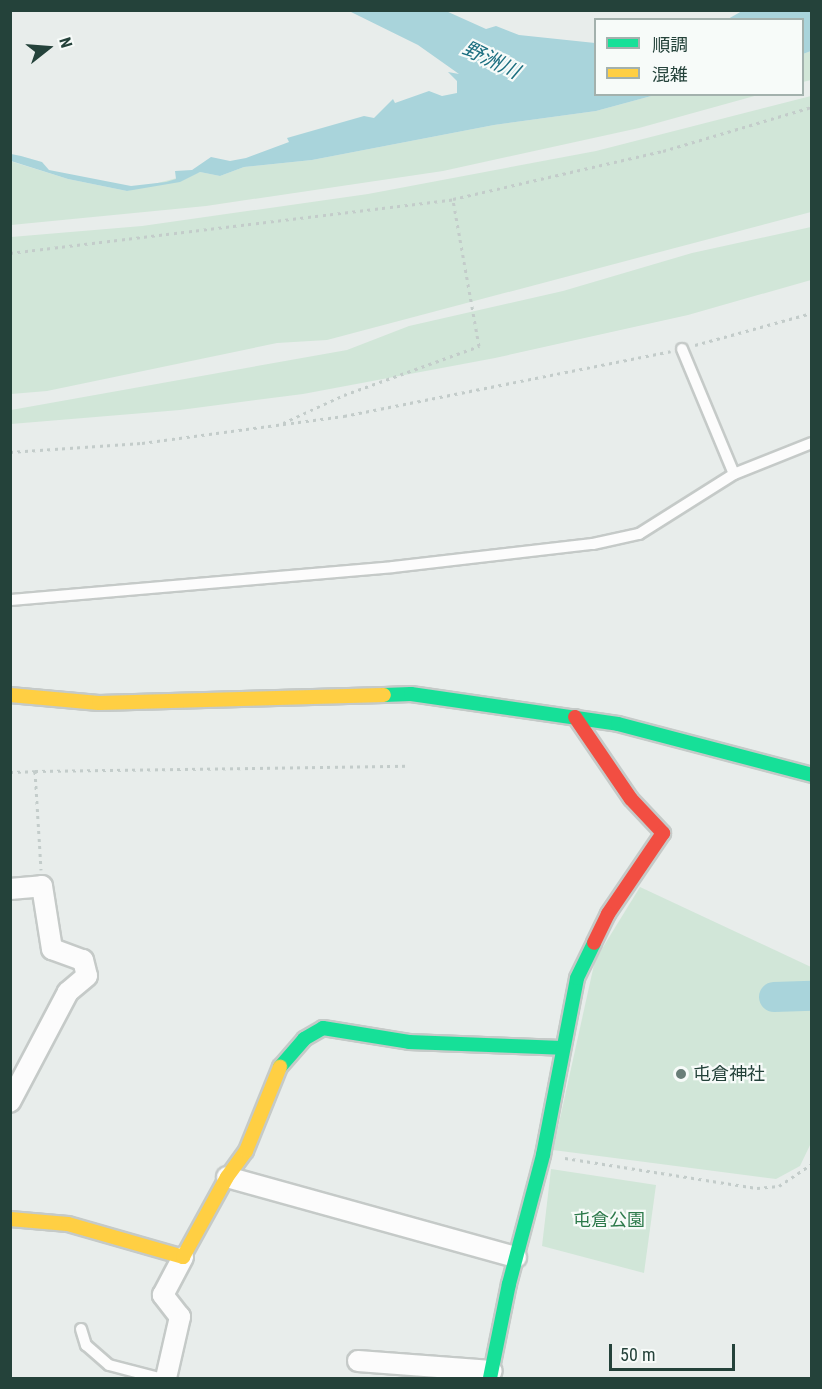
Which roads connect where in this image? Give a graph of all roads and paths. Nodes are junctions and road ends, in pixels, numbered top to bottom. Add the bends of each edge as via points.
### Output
1 (812, 107) edge
2 (453, 200) junction
3 (10, 252) edge
4 (812, 313) edge
5 (682, 349) junction
6 (279, 425) junction
7 (812, 443) edge
8 (10, 452) edge
9 (734, 474) junction
10 (10, 600) edge
11 (10, 695) edge
12 (575, 717) junction
13 (408, 765) dead end
14 (35, 771) junction
15 (10, 772) edge
16 (812, 775) edge
17 (42, 886) junction
18 (10, 889) edge
19 (562, 1048) junction
20 (18, 1064) edge
21 (10, 1102) edge
22 (543, 1155) junction
23 (812, 1164) edge
24 (227, 1177) junction
25 (10, 1219) edge
26 (183, 1257) junction
27 (516, 1257) junction
28 (81, 1329) dead end
29 (358, 1361) dead end
30 (491, 1375) edge
31 (159, 1378) edge
32 (166, 1378) edge

1 - 2 path via 663,151
2 - 3 path
2 - 6 path via 479,346 344,395
4 - 5 path
5 - 6 path via 344,416
5 - 9 lane
6 - 8 path via 142,443
7 - 9 lane
9 - 10 lane via 639,534 593,544 393,567
11 - 12 street via 99,703 411,694
12 - 16 street
12 - 19 street via 631,799 663,833 593,940 577,978
13 - 14 path
14 - 15 path
14 - 17 path
17 - 18 street
17 - 20 street via 52,949 82,960 87,976 68,992
19 - 22 street
19 - 24 street via 409,1042 323,1028 304,1039 282,1060 255,1131
20 - 21 street
22 - 23 path via 757,1188 779,1186
22 - 27 street
24 - 26 street
24 - 27 street
25 - 26 street via 68,1224
26 - 32 street via 163,1295 180,1317
27 - 30 street
28 - 31 lane via 87,1345 109,1365
29 - 30 street

